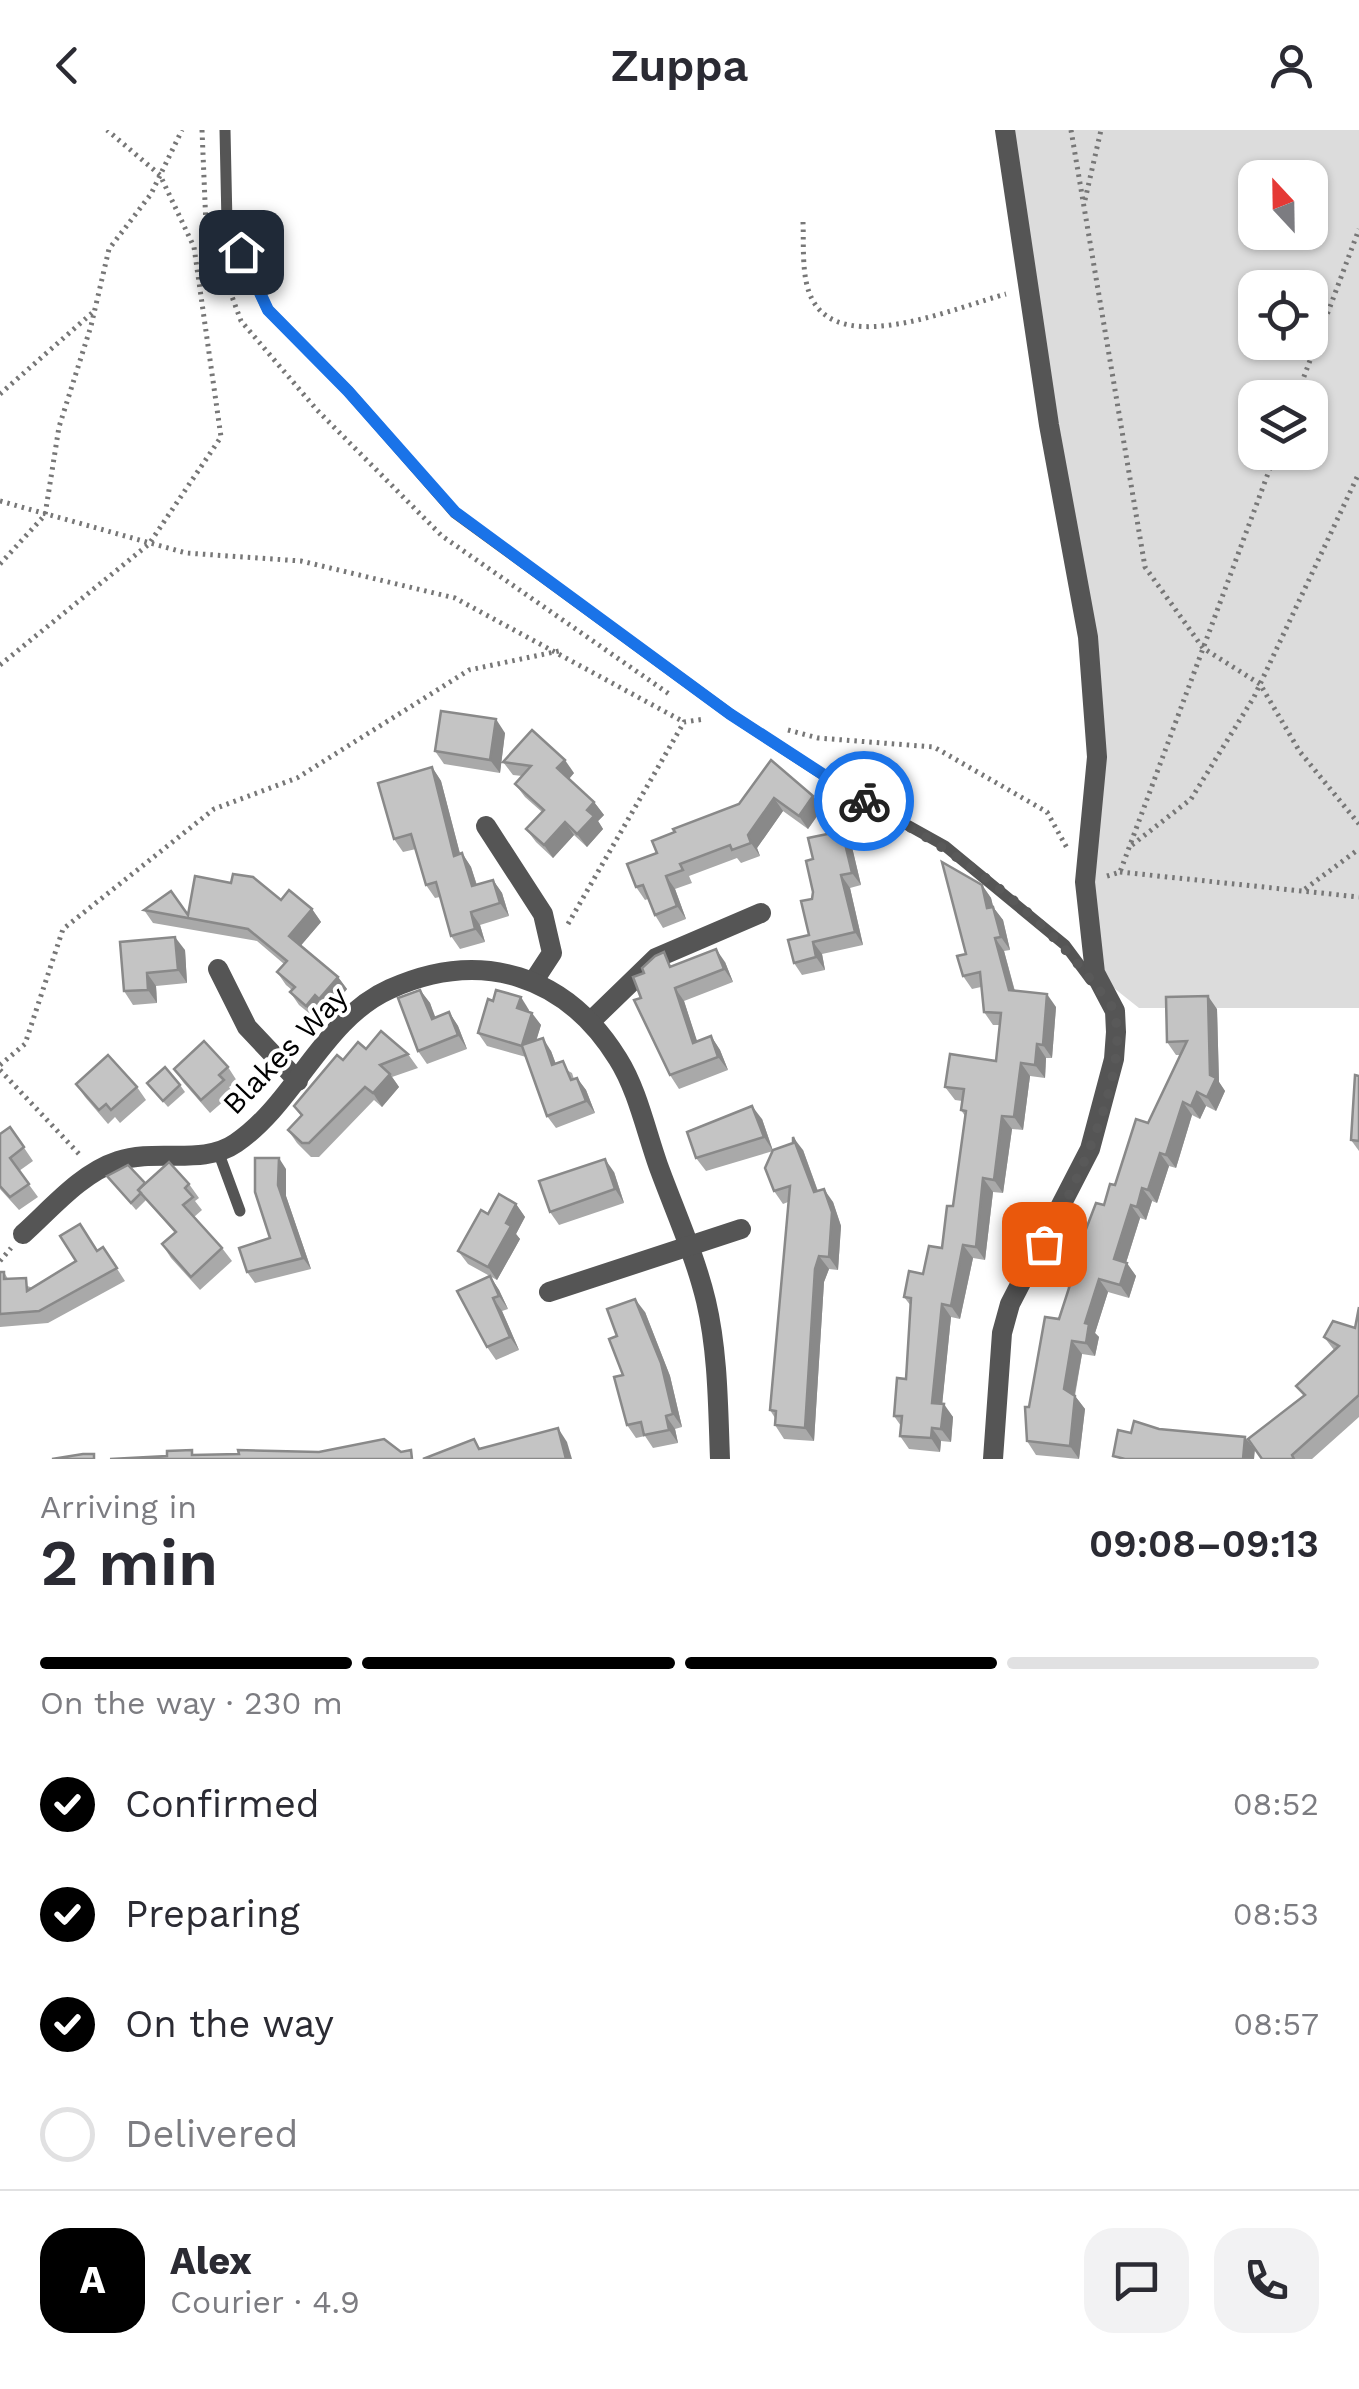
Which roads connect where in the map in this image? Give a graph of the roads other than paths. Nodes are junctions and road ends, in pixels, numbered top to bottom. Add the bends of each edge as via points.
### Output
1 (225, 130) edge
2 (1006, 130) edge
3 (486, 826) dead end
4 (762, 913) dead end
5 (218, 969) dead end
6 (534, 978) junction
7 (1115, 1012) junction
8 (591, 1021) junction
9 (298, 1081) junction
10 (219, 1154) junction
11 (240, 1211) dead end
12 (742, 1229) dead end
13 (23, 1234) dead end
14 (688, 1247) junction
15 (549, 1292) dead end
16 (720, 1459) edge
17 (993, 1459) edge

1 - 7 lane via 228,223 268,310 455,512 730,714 945,846 1065,945
2 - 7 street via 1088,637 1097,756 1086,882 1094,972
3 - 6 street via 542,914 552,953
4 - 8 street via 656,958
5 - 9 street via 247,1027
6 - 8 street, Blakes Way
6 - 9 street, Blakes Way via 478,970 426,975 386,990 345,1024
7 - 17 street via 1114,1059 1090,1150 1010,1304 1002,1333
8 - 14 street, Blakes Way via 620,1062
9 - 10 street, Blakes Way via 265,1119
10 - 11 lane
10 - 13 street, Blakes Way via 122,1159 95,1170
12 - 14 street
14 - 15 street
14 - 16 street, Blakes Way via 714,1345

